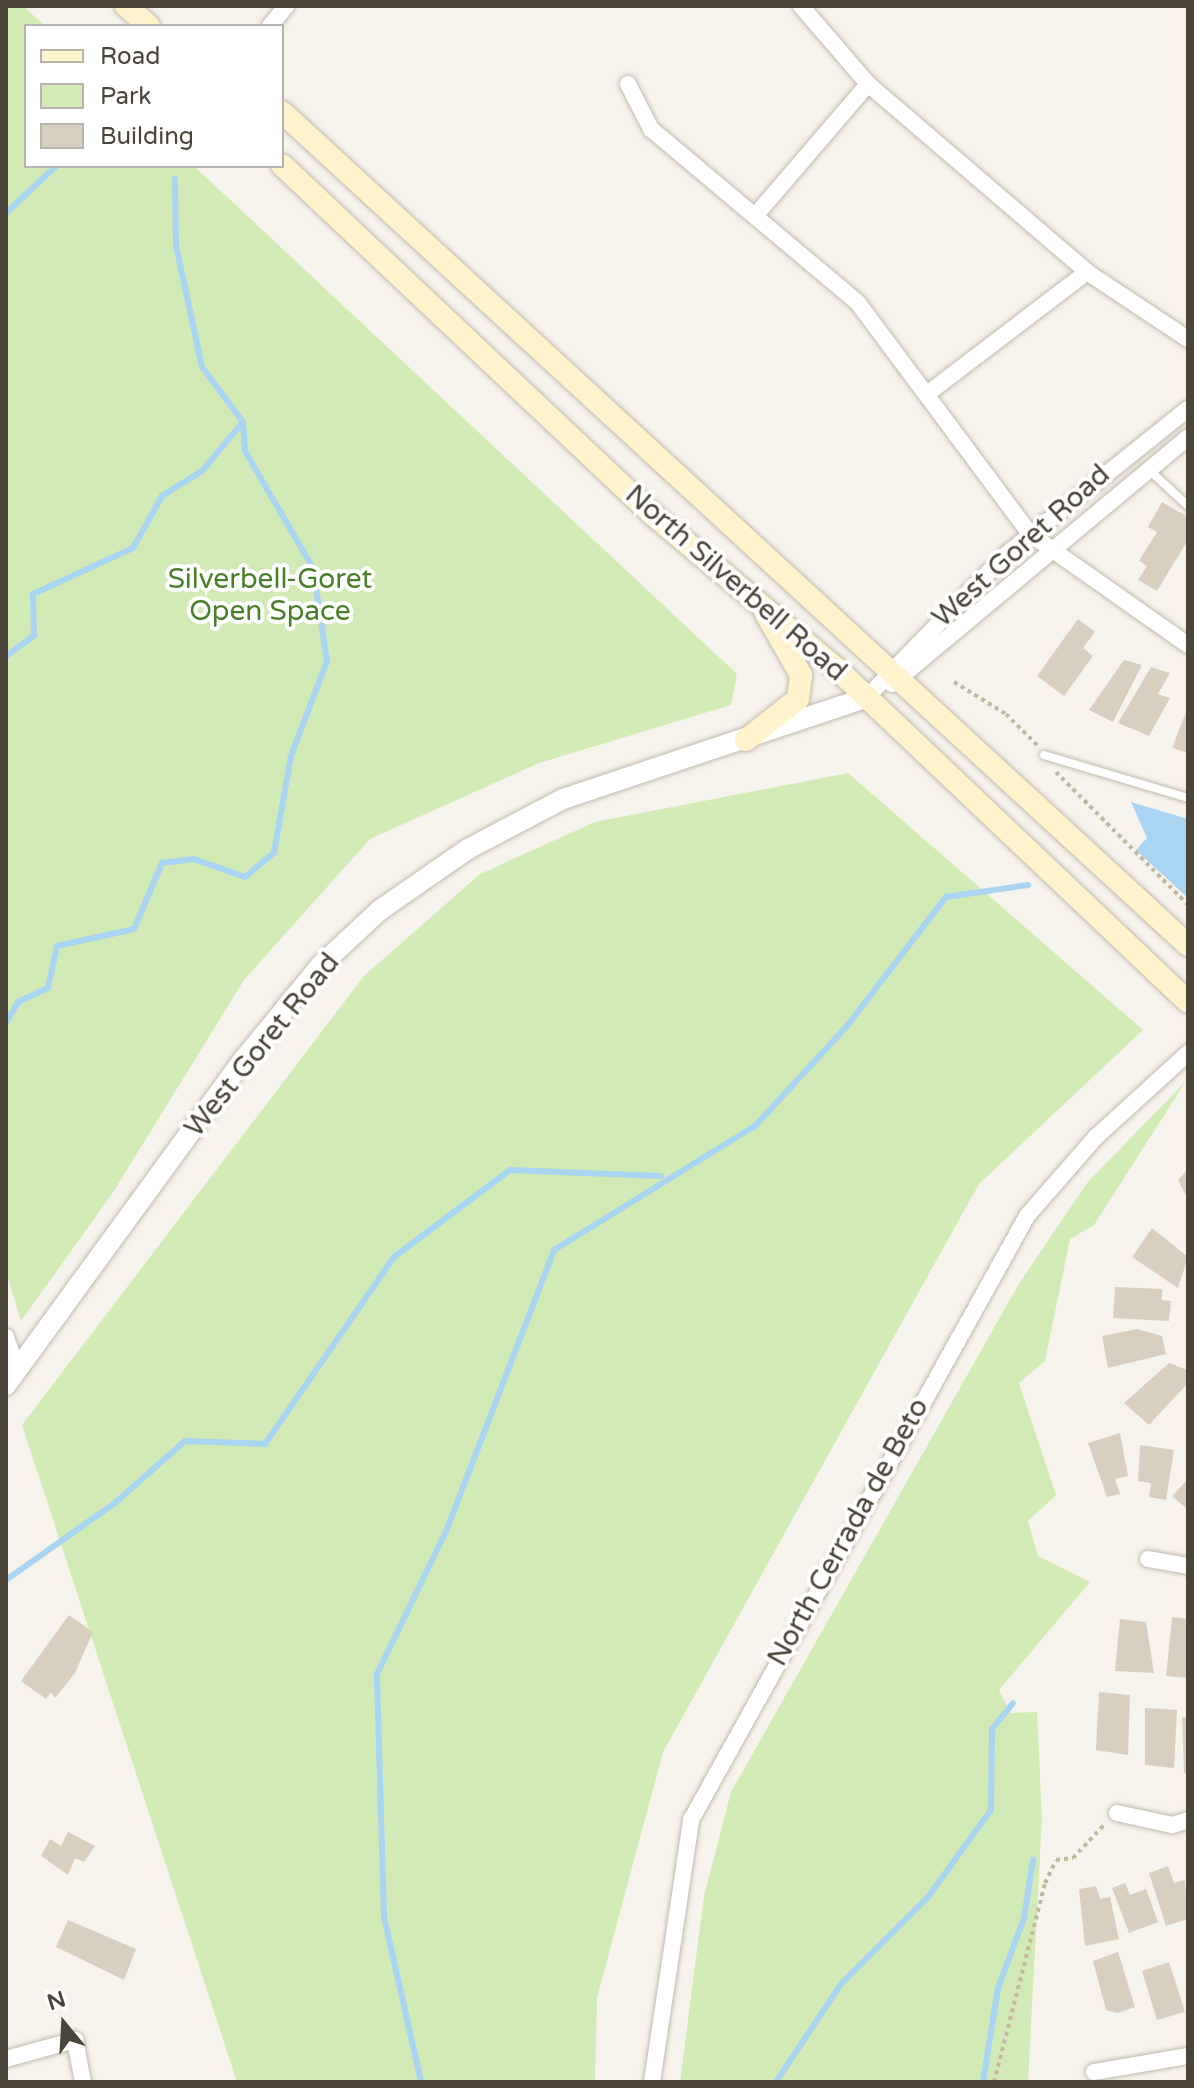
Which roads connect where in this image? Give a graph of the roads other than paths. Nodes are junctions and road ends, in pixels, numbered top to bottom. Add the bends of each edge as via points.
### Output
1 (126, 6) edge
2 (286, 6) edge
3 (801, 6) edge
4 (147, 24) edge
5 (272, 24) edge
6 (628, 84) dead end
7 (868, 84) junction
8 (284, 114) edge
9 (284, 167) edge
10 (755, 216) junction
11 (1087, 272) junction
12 (1188, 339) edge
13 (927, 394) junction
14 (1188, 409) edge
15 (1188, 437) edge
16 (1147, 468) junction
17 (1188, 506) edge
18 (1030, 534) junction
19 (1050, 551) junction
20 (757, 599) junction
21 (1188, 645) edge
22 (898, 672) junction
23 (867, 697) junction
24 (746, 740) junction
25 (1044, 755) road end
26 (1188, 798) edge
27 (1188, 945) edge
28 (1188, 1002) edge
29 (1188, 1053) edge
30 (6, 1337) edge
31 (12, 1378) edge
32 (1148, 1559) dead end
33 (1188, 1566) edge
34 (1117, 1813) road end
35 (1188, 1820) edge
36 (1188, 2056) edge
37 (6, 2059) edge
38 (1094, 2072) dead end
39 (83, 2082) edge
40 (652, 2082) edge

1 - 4 main road
2 - 5 street
3 - 7 street
6 - 10 street via 651,129
7 - 10 street
7 - 11 street
8 - 22 main road, North Silverbell Road
9 - 20 main road, North Silverbell Road via 651,513
10 - 13 street via 858,303
11 - 12 street
11 - 13 street
13 - 18 street
14 - 18 street, West Goret Road
15 - 16 street, West Goret Road
16 - 17 lane
16 - 19 street, West Goret Road
18 - 19 street
18 - 22 street, West Goret Road
19 - 21 street
19 - 22 street, West Goret Road
20 - 23 main road, North Silverbell Road
20 - 24 main road via 801,675 798,699
22 - 23 street, West Goret Road
22 - 27 main road, North Silverbell Road
23 - 24 street, West Goret Road
23 - 28 main road, North Silverbell Road
24 - 31 street, West Goret Road via 563,799 468,849 380,910 321,965 244,1059
25 - 26 lane
29 - 40 street, North Cerrada de Beto via 1096,1137 1027,1216 691,1820
30 - 31 street
32 - 33 street
34 - 35 street via 1172,1825
36 - 38 street
37 - 39 street via 75,2040

